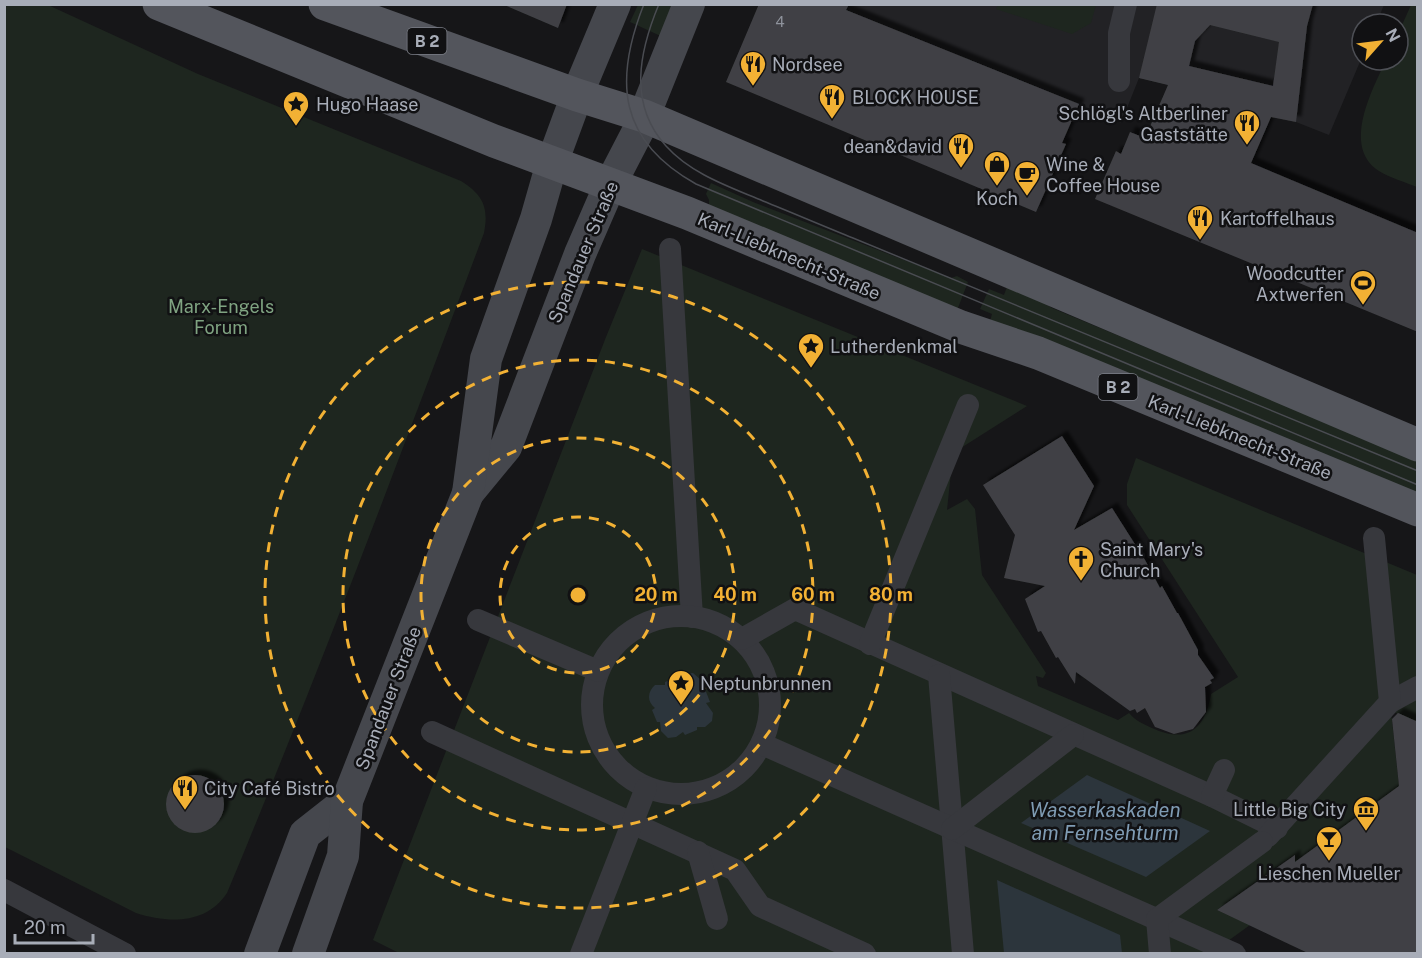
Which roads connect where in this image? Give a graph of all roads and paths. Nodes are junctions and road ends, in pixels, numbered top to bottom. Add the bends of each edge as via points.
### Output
1 (159, 4) edge
2 (325, 4) edge
3 (615, 4) edge
4 (689, 4) edge
5 (1126, 4) edge
6 (1119, 81) dead end
7 (577, 94) junction
8 (644, 116) junction
9 (552, 163) junction
10 (610, 185) junction
11 (670, 249) dead end
12 (968, 405) dead end
13 (1418, 445) edge
14 (468, 493) junction
15 (1418, 510) edge
16 (1374, 538) dead end
17 (692, 616) junction
18 (478, 620) dead end
19 (742, 639) junction
20 (870, 644) junction
21 (598, 671) junction
22 (939, 675) junction
23 (1418, 687) edge
24 (1390, 702) junction
25 (432, 732) dead end
26 (1073, 735) junction
27 (762, 744) junction
28 (1224, 770) dead end
29 (646, 788) junction
30 (1212, 796) junction
31 (348, 801) junction
32 (633, 824) junction
33 (952, 829) junction
34 (1269, 835) junction
35 (698, 852) junction
36 (4, 890) edge
37 (1157, 919) junction
38 (717, 920) dead end
39 (125, 954) edge
40 (260, 954) edge
41 (308, 954) edge
42 (581, 954) edge
43 (865, 954) edge
44 (963, 954) edge
45 (1160, 954) edge
46 (1235, 954) edge

1 - 9 main road, Karl-Liebknecht-Straße / B 2
2 - 7 main road, B 2
3 - 7 main road, Spandauer Straße
4 - 8 main road, Spandauer Straße
5 - 6 street via 1119,33
7 - 8 main road, B 2
7 - 9 main road, Spandauer Straße
8 - 10 main road, Spandauer Straße
8 - 13 main road, B 2
9 - 10 main road, Karl-Liebknecht-Straße / B 2
9 - 14 main road, Spandauer Straße via 486,359
10 - 14 main road, Spandauer Straße via 506,447
10 - 15 main road, Karl-Liebknecht-Straße / B 2 via 961,327 1038,353
11 - 17 street
12 - 20 street
14 - 31 main road, Spandauer Straße
16 - 24 street
17 - 19 street via 727,628
17 - 21 street via 669,616 636,628 609,651
18 - 21 street
19 - 20 street via 795,609
19 - 27 street via 766,677 769,722
20 - 22 street
21 - 29 street via 591,705 598,739 617,768
22 - 26 street
22 - 33 street
23 - 24 street
24 - 34 street
25 - 32 street
26 - 30 street
26 - 33 street
27 - 29 street via 733,779 713,789 691,795
27 - 33 street
28 - 30 street
29 - 32 street
30 - 34 street
31 - 40 main road via 305,834
31 - 41 main road, Spandauer Straße via 343,856
32 - 35 street
32 - 42 street
33 - 37 street
33 - 44 street
34 - 37 street
35 - 38 street
35 - 43 street via 735,870 760,906
36 - 39 street
37 - 45 street
37 - 46 street

